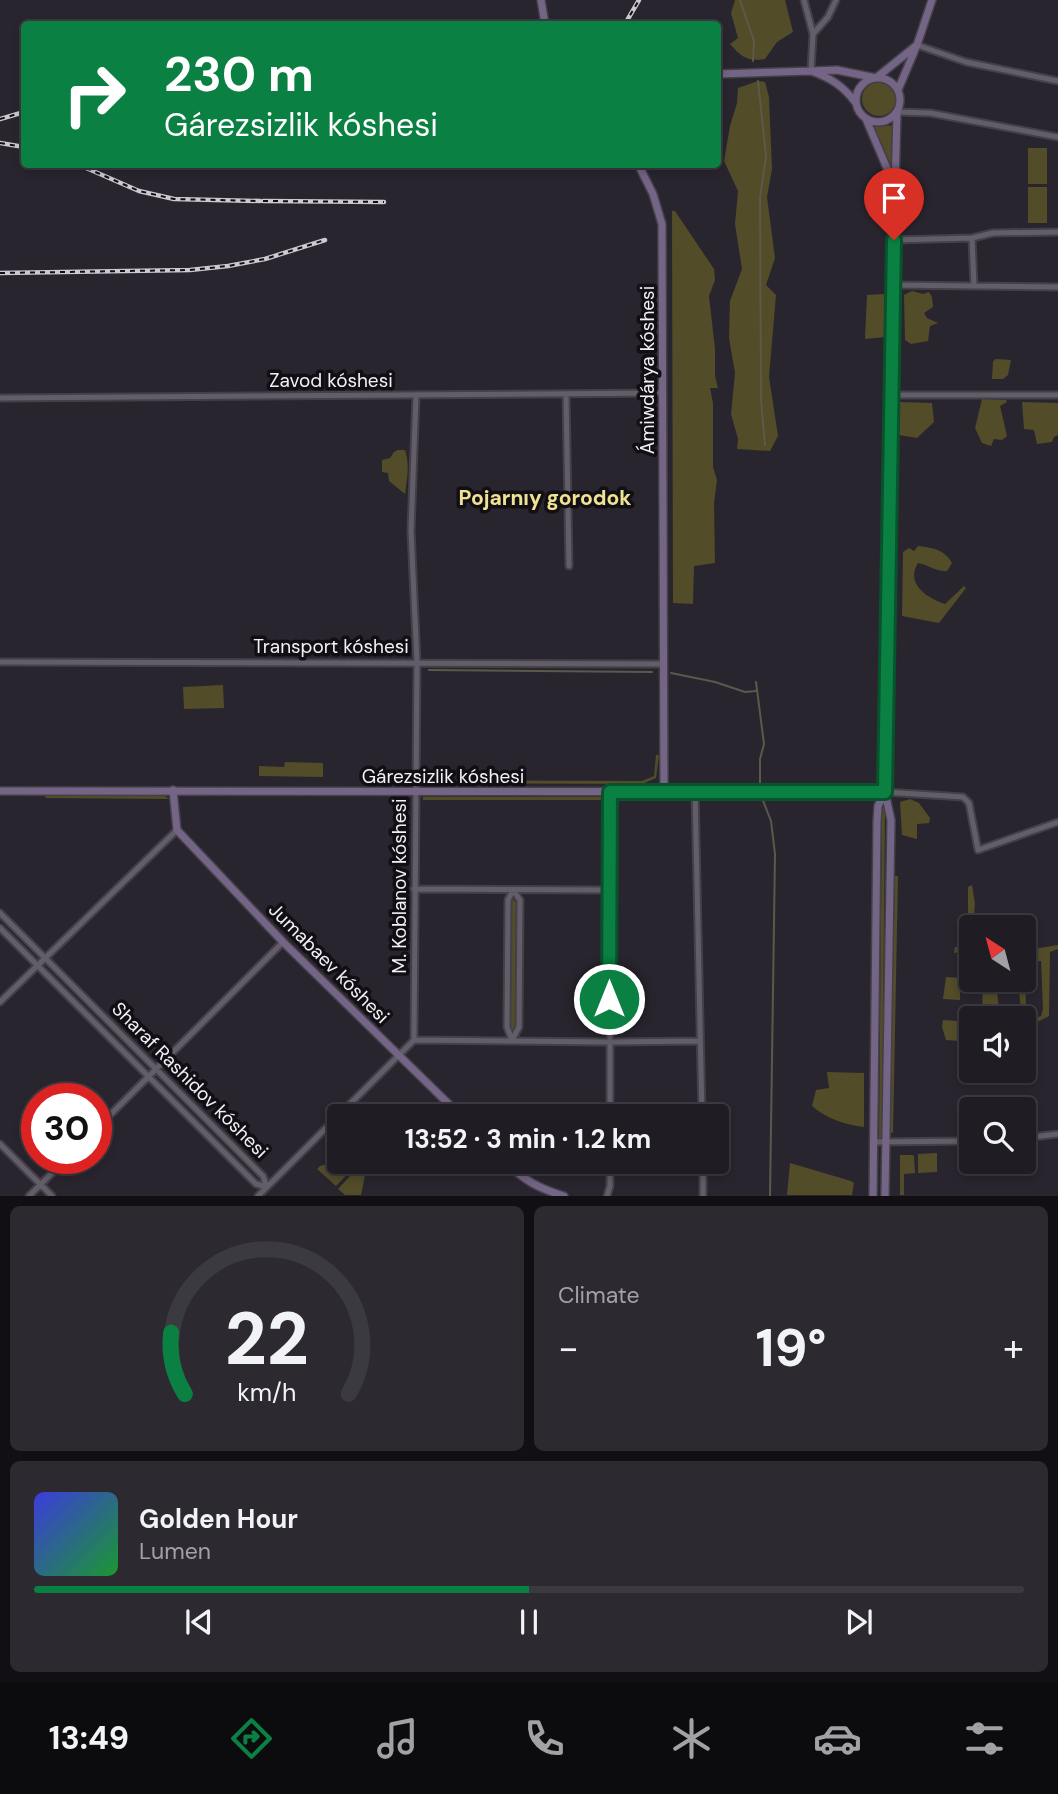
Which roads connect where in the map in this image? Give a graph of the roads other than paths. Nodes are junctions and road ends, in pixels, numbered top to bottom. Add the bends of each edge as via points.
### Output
1 (541, 0) edge
2 (804, 0) edge
3 (836, 0) edge
4 (932, 0) edge
5 (544, 21) edge
6 (813, 34) junction
7 (917, 45) junction
8 (811, 71) junction
9 (721, 74) edge
10 (876, 78) junction
11 (1058, 81) edge
12 (898, 90) junction
13 (856, 103) junction
14 (897, 112) junction
15 (866, 119) junction
16 (1058, 136) edge
17 (640, 168) edge
18 (895, 187) junction
19 (1058, 232) edge
20 (972, 238) junction
21 (894, 240) junction
22 (893, 285) junction
23 (974, 286) junction
24 (1058, 286) edge
25 (662, 393) junction
26 (566, 394) junction
27 (891, 395) junction
28 (1058, 395) edge
29 (416, 396) junction
30 (0, 398) edge
31 (569, 566) dead end
32 (0, 662) edge
33 (418, 662) junction
34 (663, 664) junction
35 (173, 790) junction
36 (0, 791) edge
37 (415, 791) junction
38 (664, 791) junction
39 (695, 791) junction
40 (610, 792) junction
41 (885, 792) junction
42 (1058, 822) edge
43 (177, 830) junction
44 (414, 889) junction
45 (513, 890) junction
46 (608, 890) junction
47 (0, 913) edge
48 (0, 928) edge
49 (283, 942) junction
50 (45, 958) junction
51 (37, 965) junction
52 (0, 1002) edge
53 (414, 1040) junction
54 (512, 1040) junction
55 (700, 1041) junction
56 (609, 1042) junction
57 (399, 1055) junction
58 (157, 1069) junction
59 (149, 1077) junction
60 (449, 1104) edge
61 (610, 1104) edge
62 (702, 1104) edge
63 (112, 1113) edge
64 (1058, 1134) edge
65 (1036, 1137) edge
66 (959, 1141) edge
67 (873, 1142) junction
68 (886, 1143) junction
69 (0, 1144) edge
70 (50, 1174) edge
71 (519, 1174) edge
72 (610, 1174) edge
73 (704, 1174) edge
74 (40, 1184) junction
75 (267, 1187) junction
76 (29, 1195) edge
77 (51, 1195) edge
78 (258, 1195) edge
79 (564, 1195) edge
80 (607, 1195) edge
81 (703, 1195) edge
82 (873, 1195) edge
83 (885, 1195) edge

1 - 5 street
2 - 6 street
3 - 6 street
4 - 7 street
6 - 8 street
7 - 10 street
7 - 11 street via 966,62
7 - 12 street
8 - 9 street
8 - 10 street via 837,70
8 - 13 street via 832,78
10 - 12 street via 889,81
10 - 13 street via 859,90
12 - 14 street
13 - 15 street
14 - 15 street via 887,121
14 - 16 street via 930,113
14 - 18 street
15 - 18 street
17 - 25 street, Ámiwdárya kóshesi via 662,224
18 - 21 street
19 - 20 street via 993,233
20 - 21 street
20 - 23 street
21 - 22 street
22 - 23 street
22 - 27 street
23 - 24 street
25 - 26 street, Zavod kóshesi
25 - 34 street, Ámiwdárya kóshesi
26 - 29 street, Zavod kóshesi
26 - 31 street
27 - 28 street
27 - 41 street
29 - 30 street, Zavod kóshesi
29 - 33 street, M. Koblanov kóshesi via 411,531
32 - 33 street, Transport kóshesi
33 - 34 street, Transport kóshesi
33 - 37 street, M. Koblanov kóshesi
34 - 38 street, Ámiwdárya kóshesi
35 - 36 street, Gárezsizlik kóshesi
35 - 37 street, Gárezsizlik kóshesi
35 - 43 street
37 - 40 street, Gárezsizlik kóshesi
37 - 44 street, M. Koblanov kóshesi
38 - 39 street, Gárezsizlik kóshesi
38 - 40 street, Gárezsizlik kóshesi
39 - 41 street, Gárezsizlik kóshesi
39 - 55 street
40 - 46 street
41 - 42 street via 962,797 969,803 978,850
41 - 67 street via 877,822
41 - 68 street via 891,820
43 - 49 street, Jumabaev kóshesi
43 - 50 street
44 - 45 street
44 - 53 street, M. Koblanov kóshesi
45 - 46 street
45 - 54 street via 508,900 507,1027
45 - 54 street via 520,900 519,1027
46 - 56 street
47 - 50 street, Sharaf Rashidov kóshesi
48 - 51 street, Sharaf Rashidov kóshesi
49 - 57 street, Jumabaev kóshesi
49 - 58 street
50 - 51 street
50 - 58 street, Sharaf Rashidov kóshesi
51 - 52 street
51 - 59 street, Sharaf Rashidov kóshesi
53 - 54 street
53 - 57 street
54 - 56 street
55 - 56 street
55 - 62 street
56 - 61 street
57 - 60 street, Jumabaev kóshesi
57 - 75 street
58 - 59 street
58 - 75 street, Sharaf Rashidov kóshesi via 263,1177
59 - 63 street
59 - 75 street, Sharaf Rashidov kóshesi via 256,1184
64 - 65 street
66 - 68 street
67 - 68 street
67 - 82 street
68 - 83 street
69 - 74 street
70 - 74 street
71 - 79 street
72 - 80 street
73 - 81 street
74 - 76 street
74 - 77 street
75 - 78 street

